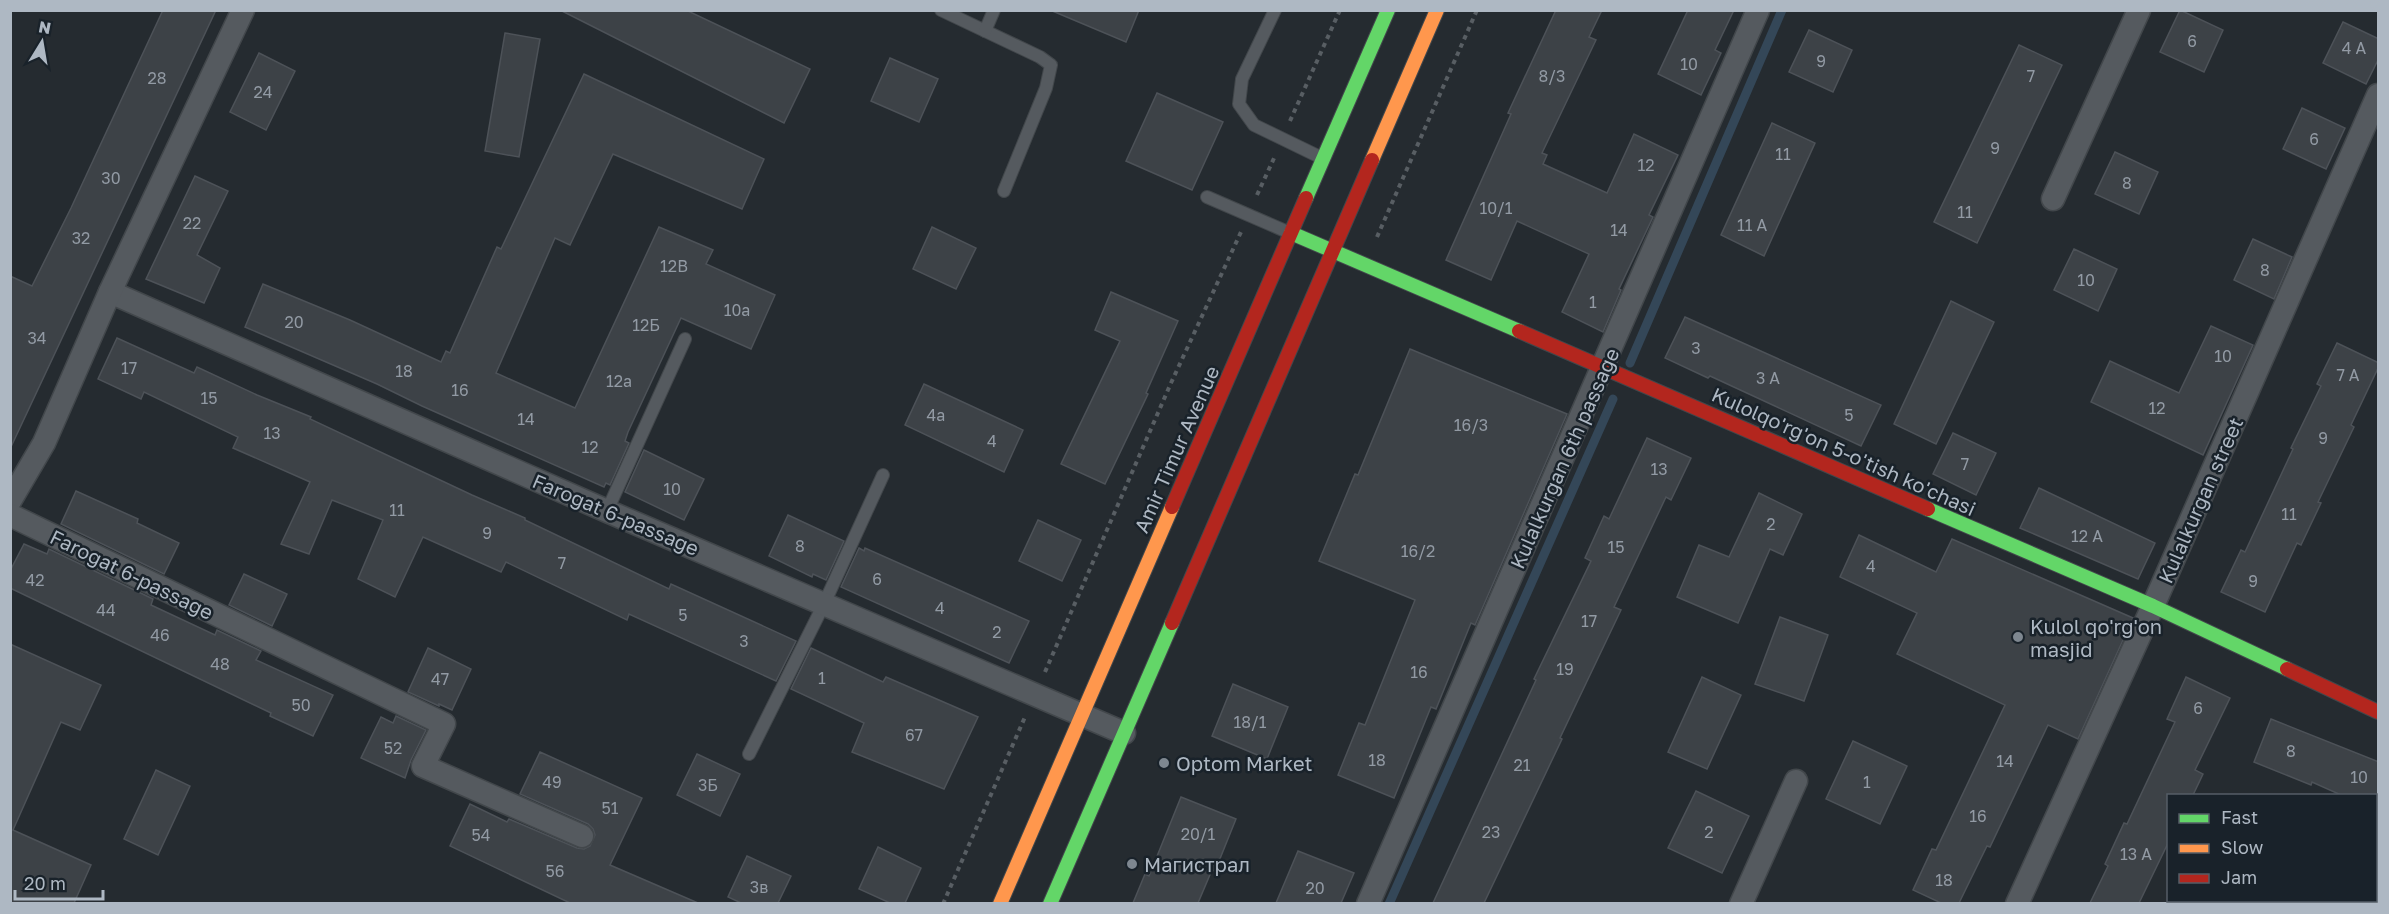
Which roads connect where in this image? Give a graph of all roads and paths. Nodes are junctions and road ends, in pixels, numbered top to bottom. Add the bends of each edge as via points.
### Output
1 (243, 10) edge
2 (941, 10) edge
3 (994, 10) edge
4 (1275, 10) edge
5 (1340, 10) edge
6 (1388, 10) edge
7 (1437, 10) edge
8 (1477, 10) edge
9 (1758, 10) edge
10 (2139, 10) edge
11 (985, 31) junction
12 (2379, 95) edge
13 (1282, 138) junction
14 (1323, 159) junction
15 (1004, 191) dead end
16 (1207, 197) dead end
17 (2053, 199) dead end
18 (1249, 215) junction
19 (1291, 233) junction
20 (1334, 252) junction
21 (1365, 265) junction
22 (110, 292) junction
23 (685, 339) dead end
24 (1604, 367) junction
25 (883, 475) dead end
26 (10, 501) edge
27 (607, 511) junction
28 (10, 515) edge
29 (824, 604) junction
30 (2153, 606) junction
31 (1035, 694) junction
32 (2379, 712) edge
33 (1082, 716) junction
34 (1124, 733) junction
35 (748, 754) dead end
36 (1796, 781) dead end
37 (582, 837) dead end
38 (943, 903) edge
39 (1000, 903) edge
40 (1050, 903) edge
41 (1368, 903) edge
42 (1741, 903) edge
43 (2016, 903) edge

1 - 22 street
2 - 11 lane
3 - 11 lane
4 - 13 lane via 1242,79 1239,104 1254,125
5 - 13 path
6 - 14 main road, Amir Timur Avenue
7 - 20 main road
8 - 21 path
9 - 24 street, Kulalkurgan 6th passage
10 - 17 street
11 - 15 lane via 1051,65 1046,88
12 - 30 street, Kulalkurgan street
13 - 14 lane
13 - 18 path
14 - 19 main road, Amir Timur Avenue
16 - 18 lane
18 - 19 lane
18 - 31 path
19 - 20 main road, Kulolqo'rg'on 5-o'tish ko'chasi
19 - 33 main road, Amir Timur Avenue
20 - 21 main road, Kulolqo'rg'on 5-o'tish ko'chasi
20 - 34 main road
21 - 24 main road, Kulolqo'rg'on 5-o'tish ko'chasi
22 - 26 street via 44,443
22 - 27 street, Farogat 6-passage
23 - 27 lane
24 - 30 main road, Kulolqo'rg'on 5-o'tish ko'chasi
24 - 41 street, Kulalkurgan 6th passage
25 - 29 lane
27 - 29 street, Farogat 6-passage
28 - 37 street, Farogat 6-passage via 444,724 423,766
29 - 31 street, Farogat 6-passage
29 - 35 lane
30 - 32 main road, Kulolqo'rg'on 5-o'tish ko'chasi
30 - 43 street, Kulalkurgan street
31 - 33 street, Farogat 6-passage
31 - 38 path
33 - 34 street, Farogat 6-passage
33 - 39 main road, Amir Timur Avenue
34 - 40 main road
36 - 42 street

